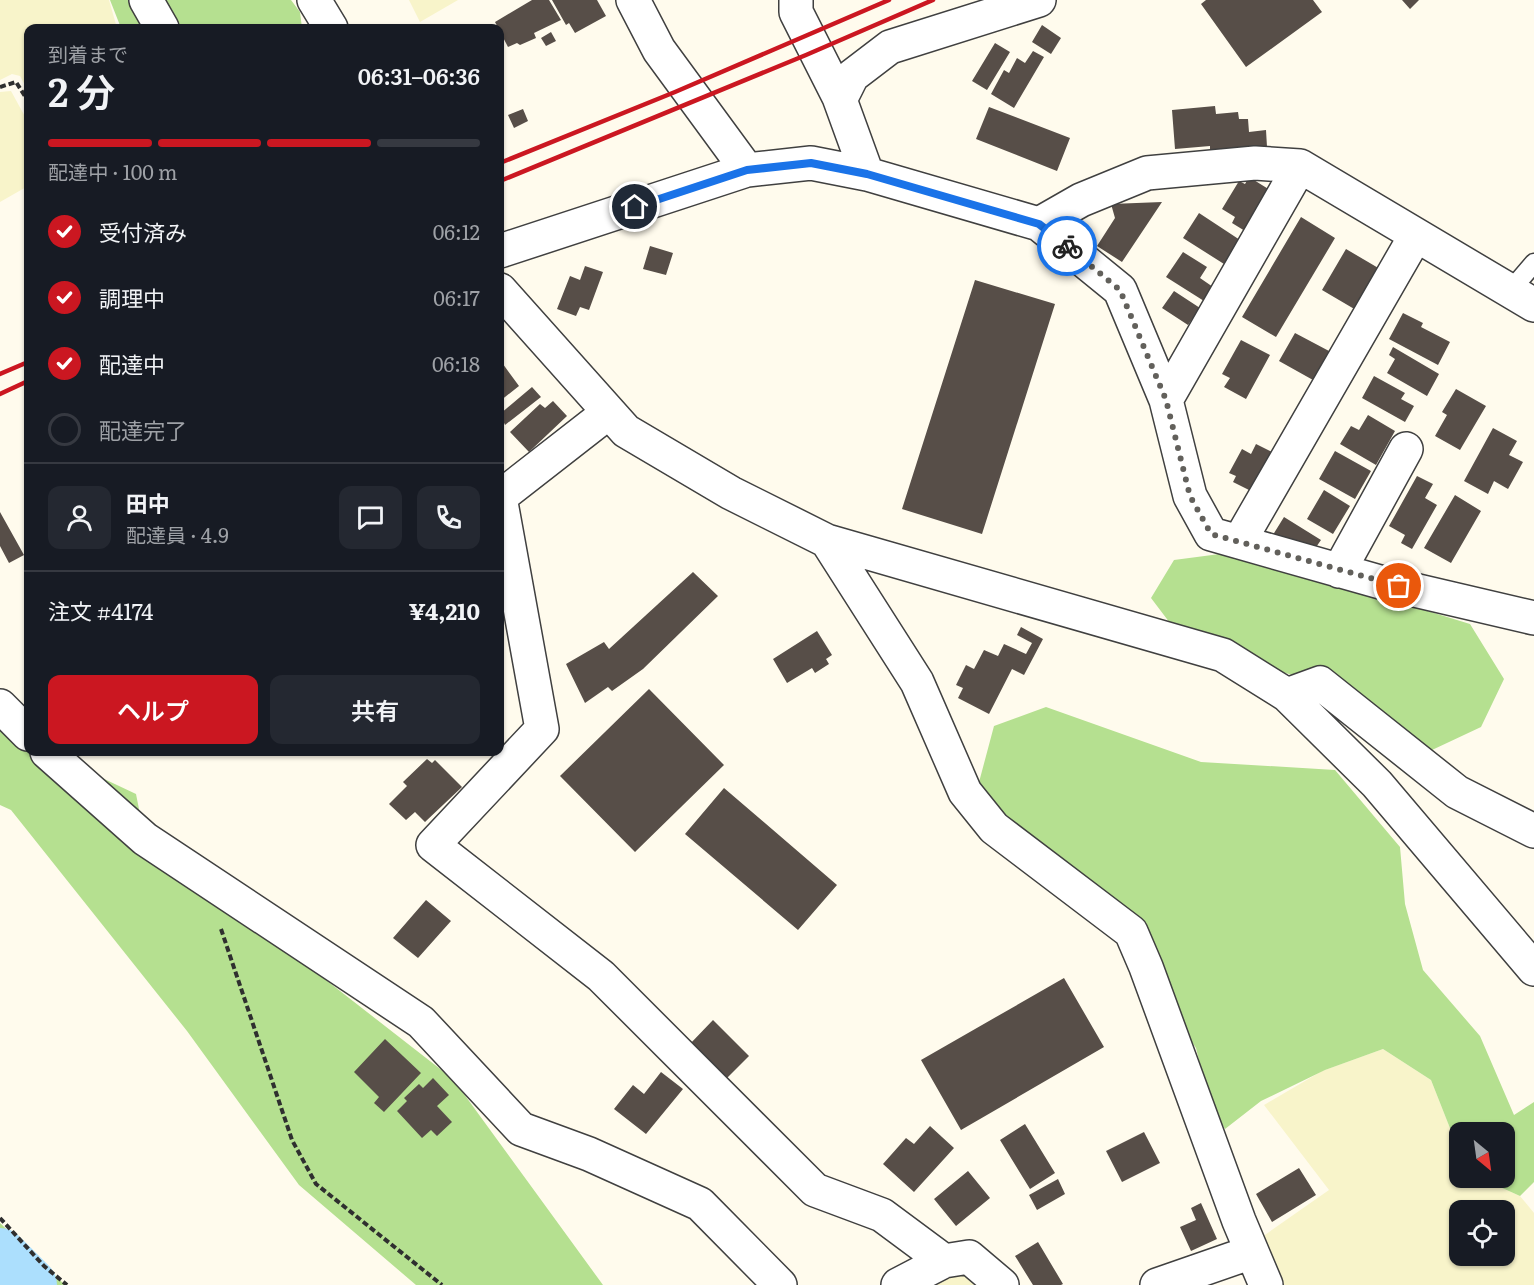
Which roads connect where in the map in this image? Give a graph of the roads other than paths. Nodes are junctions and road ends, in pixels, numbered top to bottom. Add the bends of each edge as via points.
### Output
1 (146, 0) edge
2 (314, 0) edge
3 (633, 0) edge
4 (796, 0) edge
5 (1039, 0) edge
6 (160, 24) edge
7 (329, 24) edge
8 (840, 100) junction
9 (1300, 166) junction
10 (747, 170) junction
11 (867, 174) junction
12 (1039, 224) junction
13 (1416, 235) junction
14 (504, 250) edge
15 (1534, 263) edge
16 (504, 294) edge
17 (1522, 298) edge
18 (1166, 400) junction
19 (609, 412) junction
20 (1406, 448) dead end
21 (504, 494) edge
22 (504, 519) edge
23 (827, 541) junction
24 (1239, 542) junction
25 (1339, 571) junction
26 (1534, 618) edge
27 (1287, 695) junction
28 (0, 706) edge
29 (24, 730) edge
30 (51, 756) edge
31 (1534, 831) edge
32 (1534, 969) edge
33 (1252, 1252) junction
34 (944, 1261) junction
35 (780, 1285) edge
36 (898, 1285) edge
37 (1002, 1285) edge
38 (1157, 1285) edge
39 (1266, 1285) edge

1 - 6 street
2 - 7 street
3 - 10 street via 659,50
4 - 8 street via 796,12
5 - 8 street via 890,47 852,76
8 - 11 street
9 - 12 street via 1255,163 1147,173 1081,200
9 - 13 street
9 - 18 street
10 - 11 street via 811,163
10 - 14 street
11 - 12 street
12 - 18 street via 1120,290
13 - 17 street
13 - 24 street
15 - 17 lane
16 - 19 street
18 - 24 street via 1190,496 1211,534
19 - 21 street
19 - 23 street via 626,431 688,470
20 - 25 street
22 - 34 street via 542,729 434,845 601,976 815,1190 882,1215
23 - 27 street via 1223,655
23 - 33 street via 917,682 965,792 994,828 1131,932
24 - 25 street
25 - 26 street
27 - 31 street via 1320,683 1457,792
27 - 32 street via 1377,784
28 - 29 street
30 - 35 street via 145,838 421,1022 521,1129 589,1154 700,1204
33 - 38 street
33 - 39 street
34 - 36 street
34 - 37 street via 969,1257

